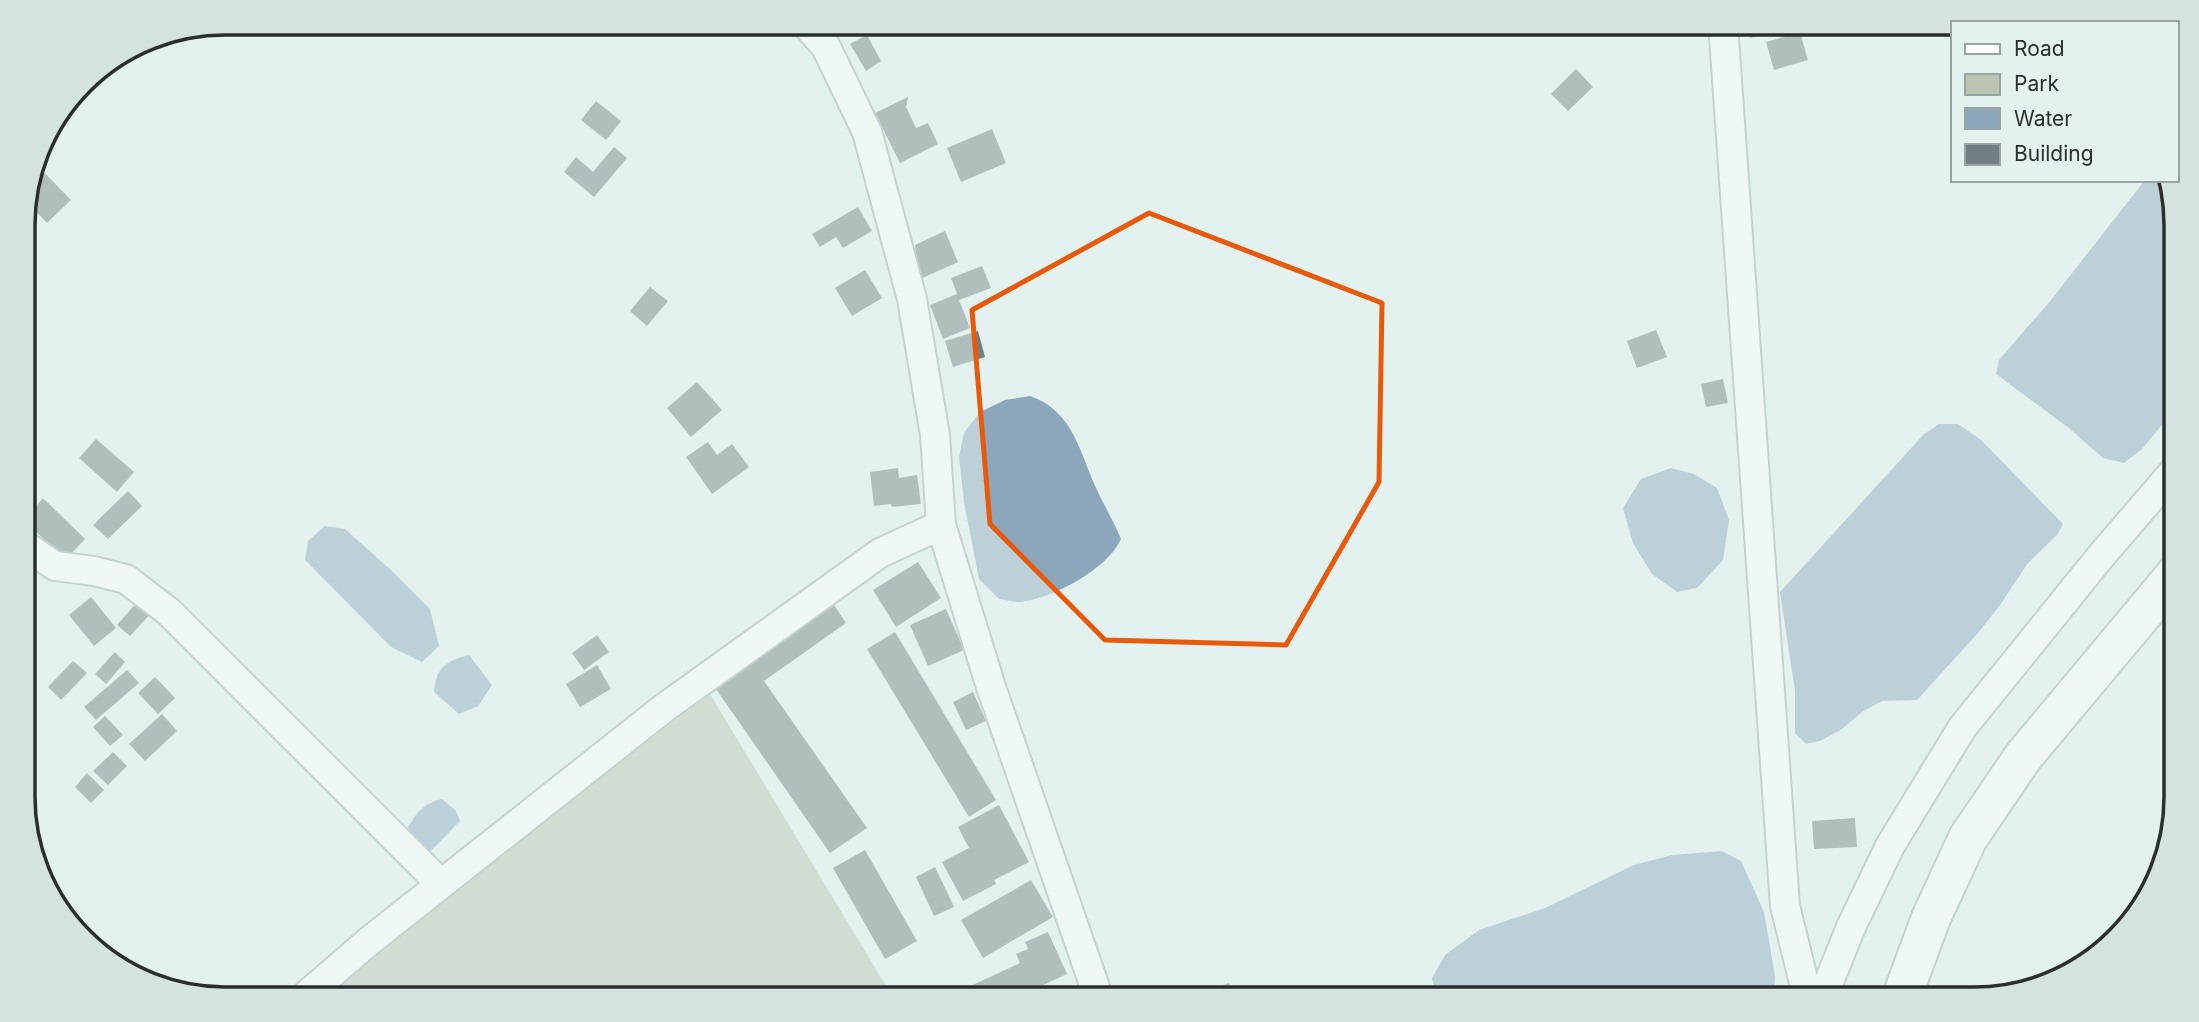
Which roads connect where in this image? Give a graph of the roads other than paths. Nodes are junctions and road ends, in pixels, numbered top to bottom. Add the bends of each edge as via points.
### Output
1 (816, 35) edge
2 (1724, 35) edge
3 (2164, 483) edge
4 (941, 525) junction
5 (35, 552) edge
6 (2164, 588) edge
7 (441, 884) junction
8 (316, 987) edge
9 (1095, 987) edge
10 (1805, 987) edge
11 (1827, 987) edge
12 (1906, 987) edge

1 - 4 street via 826,47 867,132 912,299 934,435
2 - 10 street via 1785,906
3 - 11 street via 1962,729 1890,846
4 - 7 street via 880,553 675,700
4 - 9 street via 990,687
5 - 7 street via 55,566 126,579 169,612
6 - 12 main road via 2023,757 1968,838 1931,918
7 - 8 street

